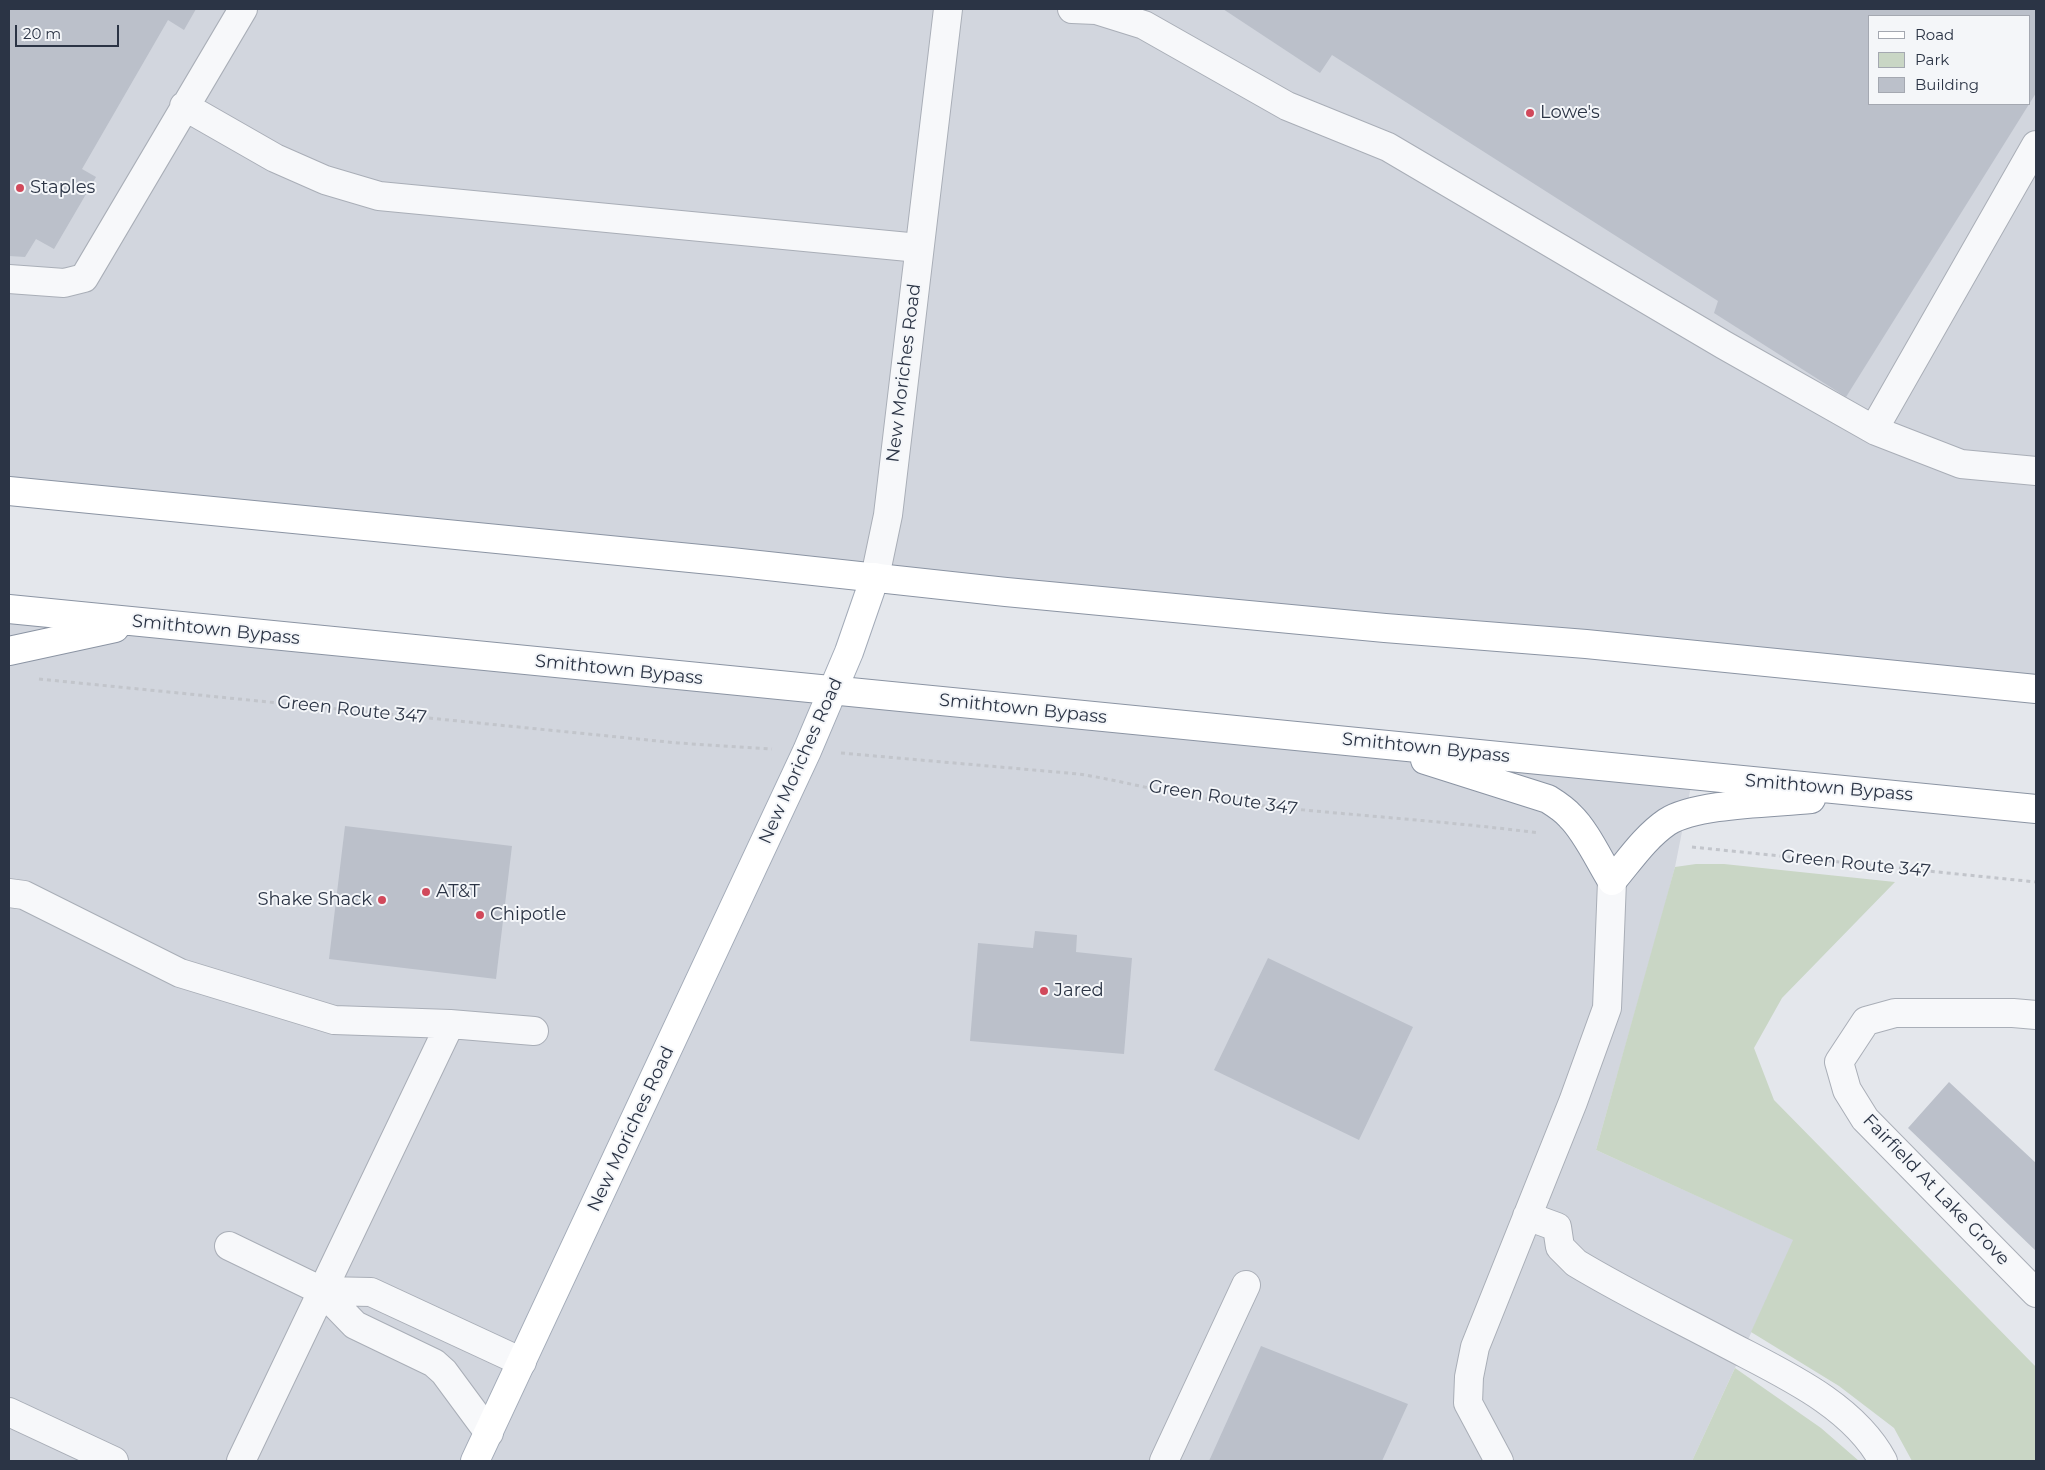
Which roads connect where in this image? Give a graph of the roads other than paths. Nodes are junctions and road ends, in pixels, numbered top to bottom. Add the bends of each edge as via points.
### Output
1 (243, 9) edge
2 (948, 9) edge
3 (1072, 9) edge
4 (184, 106) junction
5 (2036, 145) edge
6 (919, 248) junction
7 (9, 279) edge
8 (1874, 429) junction
9 (2036, 471) edge
10 (9, 491) edge
11 (875, 577) junction
12 (9, 610) edge
13 (141, 623) junction
14 (9, 651) edge
15 (2036, 689) edge
16 (834, 691) junction
17 (1372, 742) junction
18 (1881, 793) junction
19 (2036, 809) edge
20 (1612, 881) junction
21 (9, 893) edge
22 (2036, 1015) edge
23 (450, 1024) junction
24 (534, 1032) dead end
25 (1527, 1216) junction
26 (229, 1246) dead end
27 (1246, 1285) dead end
28 (322, 1291) junction
29 (2036, 1293) edge
30 (522, 1362) junction
31 (9, 1412) edge
32 (489, 1433) junction
33 (114, 1461) edge
34 (241, 1461) edge
35 (475, 1461) edge
36 (1164, 1461) edge
37 (1499, 1461) edge
38 (1883, 1461) edge

1 - 4 street
2 - 6 street, New Moriches Road
3 - 8 street via 1096,10 1144,25 1287,106 1388,147
4 - 6 street via 275,158 325,180 380,196
4 - 7 street via 84,278 64,283
5 - 8 street
6 - 11 street, New Moriches Road via 888,515
8 - 9 street via 1962,464
10 - 11 main road
11 - 15 main road
11 - 16 main road, New Moriches Road
12 - 13 main road, Smithtown Bypass
13 - 14 main road
13 - 16 main road, Smithtown Bypass
16 - 17 main road, Smithtown Bypass
16 - 30 main road, New Moriches Road
17 - 18 main road, Smithtown Bypass
17 - 20 main road via 1548,799 1579,826
18 - 19 main road, Smithtown Bypass
18 - 20 main road via 1708,808 1678,816 1655,833
20 - 25 street via 1608,1008
21 - 23 street via 24,896 180,973 334,1020
22 - 29 street, Fairfield At Lake Grove via 1895,1013 1866,1021 1839,1062 1847,1090 1865,1119
23 - 24 street
23 - 28 street
25 - 37 street via 1475,1347 1469,1377 1468,1403
25 - 38 street via 1557,1227 1560,1247 1576,1263 1799,1382 1841,1412 1876,1448
26 - 28 street
27 - 36 street
28 - 30 street via 371,1292
28 - 32 street via 355,1325 434,1363
28 - 34 street
30 - 32 main road, New Moriches Road
31 - 33 street
32 - 35 main road, New Moriches Road

